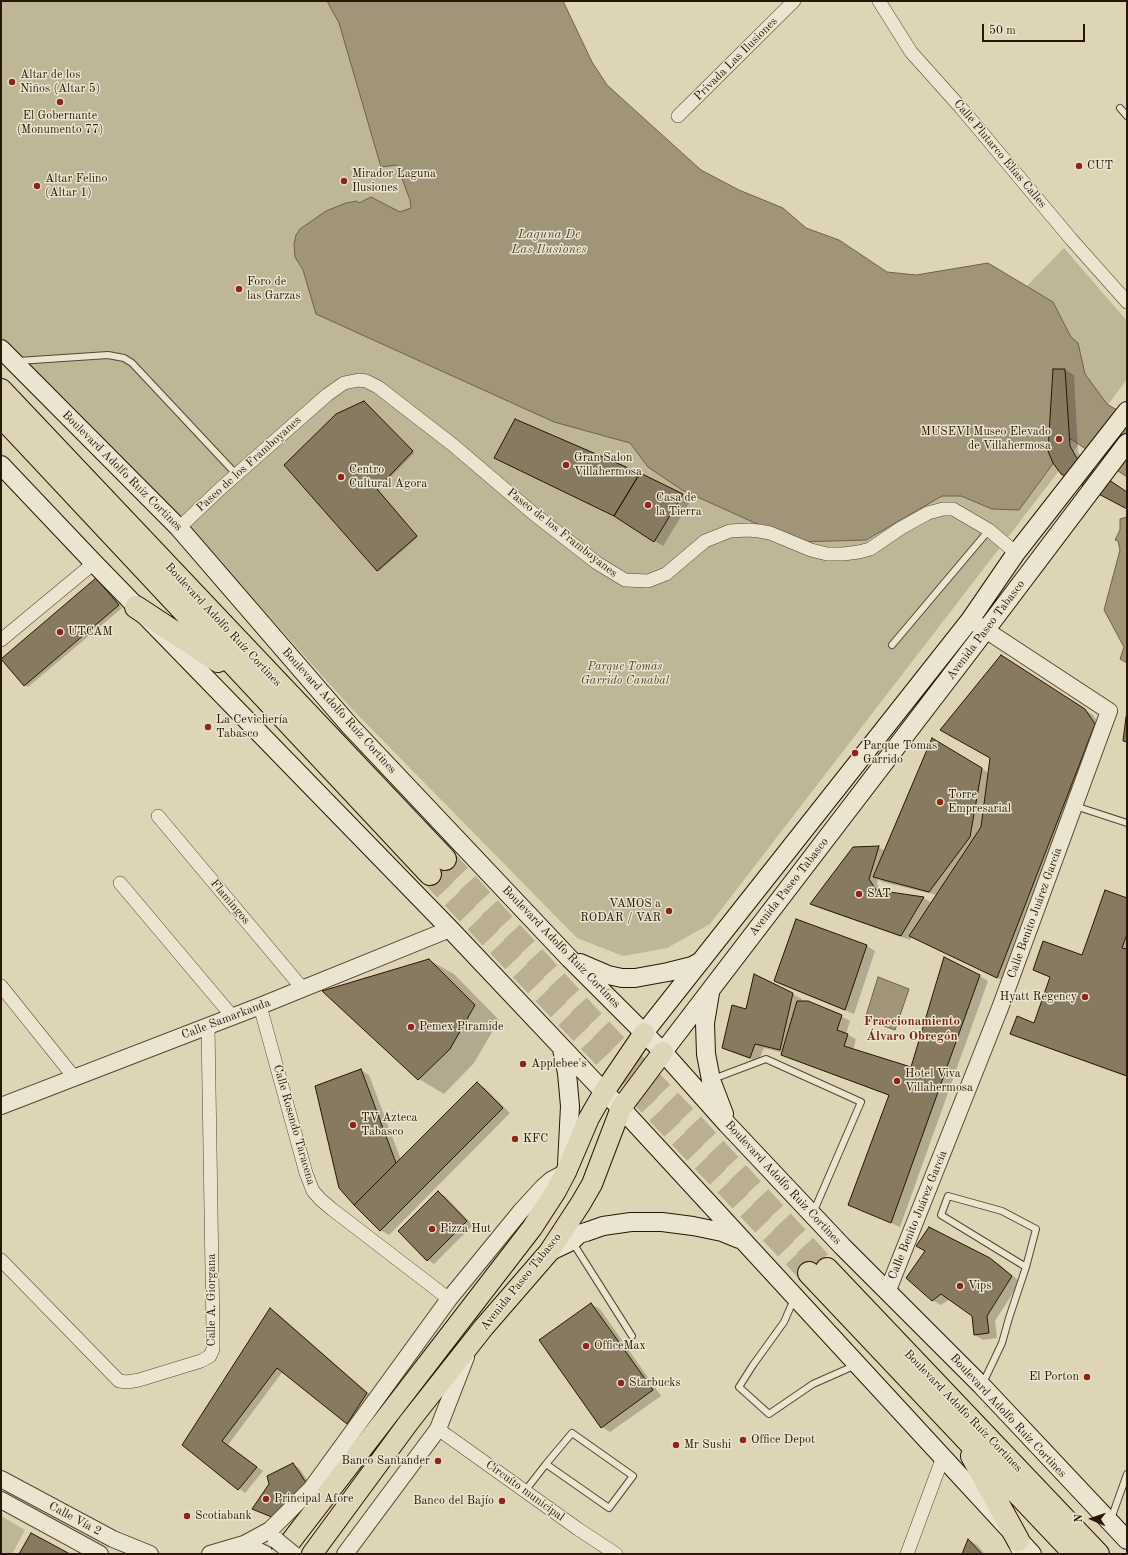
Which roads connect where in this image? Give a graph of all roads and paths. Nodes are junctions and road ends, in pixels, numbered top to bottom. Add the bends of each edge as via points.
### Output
1 (794, 1) edge
2 (879, 1) edge
3 (1120, 108) dead end
4 (678, 116) dead end
5 (1127, 116) edge
6 (1127, 302) edge
7 (1, 349) edge
8 (14, 362) junction
9 (3, 399) edge
10 (1127, 411) edge
11 (1127, 443) edge
12 (1, 465) edge
13 (236, 474) junction
14 (179, 528) junction
15 (989, 530) junction
16 (1016, 553) junction
17 (94, 564) junction
18 (136, 606) junction
19 (970, 620) junction
20 (985, 631) junction
21 (1, 640) edge
22 (892, 645) dead end
23 (250, 682) junction
24 (1073, 806) junction
25 (158, 816) dead end
26 (1127, 823) edge
27 (120, 884) dead end
28 (450, 929) junction
29 (570, 959) junction
30 (703, 959) junction
31 (1, 986) edge
32 (712, 987) junction
33 (303, 989) junction
34 (260, 1006) junction
35 (232, 1016) junction
36 (208, 1026) junction
37 (644, 1033) junction
38 (562, 1049) junction
39 (663, 1052) junction
40 (74, 1076) junction
41 (711, 1080) junction
42 (604, 1092) junction
43 (1, 1106) edge
44 (621, 1108) junction
45 (728, 1124) junction
46 (566, 1172) junction
47 (813, 1215) junction
48 (571, 1219) junction
49 (742, 1240) junction
50 (572, 1241) junction
51 (548, 1252) junction
52 (1, 1260) edge
53 (1026, 1267) junction
54 (888, 1290) junction
55 (795, 1298) junction
56 (450, 1300) junction
57 (632, 1336) dead end
58 (472, 1342) junction
59 (857, 1364) junction
60 (982, 1386) junction
61 (957, 1428) junction
62 (438, 1429) junction
63 (943, 1457) junction
64 (546, 1464) junction
65 (1127, 1474) edge
66 (1, 1479) edge
67 (525, 1491) junction
68 (1, 1500) edge
69 (1109, 1522) junction
70 (1127, 1540) edge
71 (276, 1542) edge
72 (244, 1544) junction
73 (1022, 1549) edge
74 (314, 1552) edge
75 (263, 1553) edge
76 (614, 1553) edge
77 (100, 1554) edge
78 (150, 1554) edge
79 (210, 1554) edge
80 (226, 1554) edge
81 (293, 1554) edge
82 (345, 1554) edge
83 (907, 1554) edge
84 (1075, 1554) edge
85 (1098, 1554) edge

1 - 4 street, Privada Las Ilusiones
2 - 6 street, Calle Plutarco Elías Calles via 911,52
3 - 5 lane
7 - 8 main road, Boulevard Adolfo Ruiz Cortines
8 - 13 lane via 108,355 124,358 132,363
8 - 14 main road, Boulevard Adolfo Ruiz Cortines
9 - 23 highway, Boulevard Adolfo Ruíz Cortines
9 - 23 highway, Boulevard Adolfo Ruíz Cortines via 437,867
10 - 16 main road, Avenida Paseo Tabasco
11 - 20 main road, Avenida Paseo Tabasco
12 - 17 main road
13 - 14 street, Paseo de los Framboyanes
13 - 15 street, Paseo de los Framboyanes via 327,395 344,383 359,380 378,387 453,445 534,514 625,580 648,581 666,574 705,541 730,532 748,530 770,533 811,550 843,554 870,549 928,513 943,509 953,509
14 - 29 main road, Boulevard Adolfo Ruiz Cortines via 350,726
15 - 16 street, Paseo de los Framboyanes
15 - 22 lane
16 - 19 main road, Avenida Paseo Tabasco
17 - 18 main road
17 - 21 street
18 - 23 highway
18 - 28 main road
19 - 20 street, Calle Benito Juárez García
19 - 30 main road, Avenida Paseo Tabasco
20 - 24 street, Calle Benito Juárez García via 1109,711
20 - 32 main road, Avenida Paseo Tabasco
24 - 26 lane
24 - 54 street, Calle Benito Juárez García via 1000,1008
25 - 33 street, Flamingos
27 - 35 street
28 - 33 street, Calle Samarkanda
28 - 38 main road
29 - 30 main road via 622,978 680,970
29 - 37 main road, Boulevard Adolfo Ruiz Cortines
30 - 37 main road, Avenida Paseo Tabasco
31 - 40 street
32 - 39 main road, Avenida Paseo Tabasco
32 - 41 main road via 705,1023 706,1054
33 - 34 street, Calle Samarkanda
34 - 35 street, Calle Samarkanda
34 - 56 street, Calle Rosendo Taracena via 313,1191 333,1210
35 - 36 street, Calle Samarkanda
36 - 40 street, Calle Samarkanda
36 - 52 street, Calle A. Giorgana via 213,1332 210,1356 201,1361 123,1383
37 - 39 main road, Boulevard Adolfo Ruiz Cortines
37 - 42 main road, Avenida Paseo Tabasco
38 - 42 main road
38 - 46 main road via 570,1106
39 - 44 main road, Avenida Paseo Tabasco
39 - 45 main road, Boulevard Adolfo Ruiz Cortines
40 - 43 street, Calle Samarkanda
41 - 45 main road
41 - 47 lane via 766,1059 861,1102
42 - 44 main road
42 - 46 main road, Avenida Paseo Tabasco via 589,1118
44 - 48 main road, Avenida Paseo Tabasco via 592,1184
44 - 49 main road
45 - 47 main road, Boulevard Adolfo Ruiz Cortines
46 - 56 street via 551,1180 530,1201
46 - 71 main road, Avenida Paseo Tabasco via 532,1228 298,1534
47 - 54 main road, Boulevard Adolfo Ruiz Cortines
48 - 50 lane
48 - 51 main road, Avenida Paseo Tabasco
49 - 50 main road via 705,1227 631,1222 603,1226 579,1234
49 - 55 main road
50 - 51 main road
50 - 57 lane
51 - 58 main road, Avenida Paseo Tabasco
53 - 53 lane via 1036,1229 1002,1211 948,1196 941,1215
53 - 60 lane via 1002,1343
54 - 60 main road, Boulevard Adolfo Ruiz Cortines
55 - 59 main road
55 - 59 lane via 784,1322 739,1387 769,1414 813,1384
56 - 71 street via 311,1489
58 - 62 street, Avenida Paseo Tabasco
58 - 74 main road, Avenida Paseo Tabasco via 409,1422
59 - 63 main road
60 - 69 main road, Boulevard Adolfo Ruiz Cortines
61 - 73 highway
61 - 84 highway, Boulevard Adolfo Ruíz Cortines
61 - 85 highway, Boulevard Adolfo Ruíz Cortines via 818,1271
62 - 67 street, Circuíto municipal
62 - 82 street, Avenida Paseo Tabasco
63 - 73 main road
63 - 83 street
64 - 64 lane via 572,1433 633,1476 608,1508
64 - 67 lane
65 - 69 lane
66 - 78 street, Calle Vía 2 via 113,1539
67 - 76 street, Circuíto municipal
68 - 77 street, Calle Vía 2
69 - 70 main road, Boulevard Adolfo Ruiz Cortines
71 - 72 street
71 - 81 street, bridge
72 - 75 street
72 - 79 street
72 - 80 street

